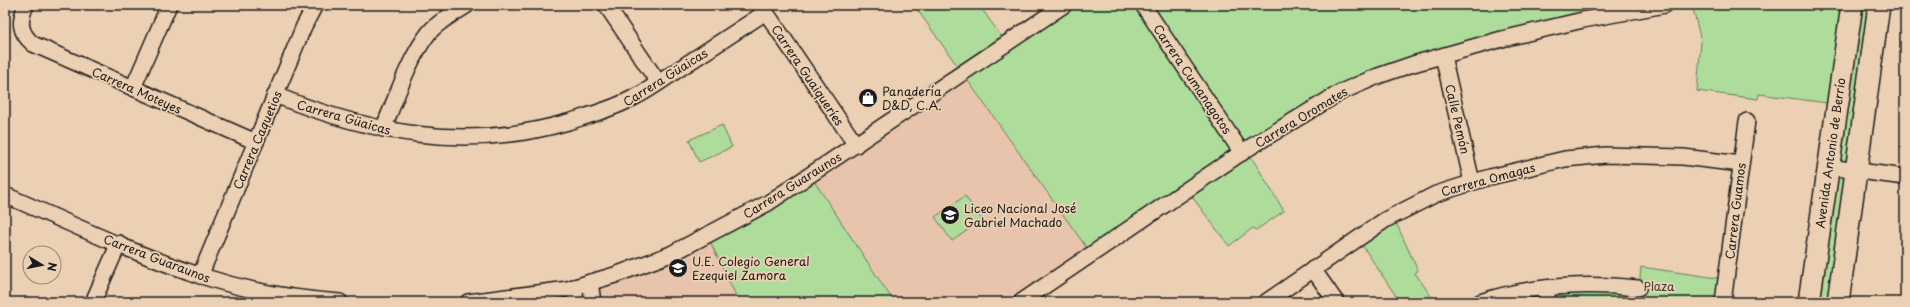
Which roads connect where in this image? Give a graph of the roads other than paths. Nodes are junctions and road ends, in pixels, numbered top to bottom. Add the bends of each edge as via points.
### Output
1 (26, 5) edge
2 (169, 5) edge
3 (315, 5) edge
4 (467, 5) edge
5 (606, 5) edge
6 (1064, 5) edge
7 (1143, 5) edge
8 (1665, 5) edge
9 (1852, 5) edge
10 (1879, 5) edge
11 (763, 9) edge
12 (1443, 56) junction
13 (658, 82) junction
14 (133, 88) junction
15 (275, 95) junction
16 (1747, 121) dead end
17 (383, 129) junction
18 (256, 142) junction
19 (856, 145) junction
20 (1242, 152) junction
21 (1741, 164) junction
22 (1828, 167) junction
23 (1856, 171) junction
24 (1905, 177) edge
25 (1472, 182) junction
26 (5, 195) edge
27 (119, 244) junction
28 (1313, 269) junction
29 (200, 276) junction
30 (590, 282) junction
31 (574, 287) junction
32 (1638, 288) dead end
33 (1547, 295) edge
34 (93, 302) edge
35 (340, 302) edge
36 (468, 302) edge
37 (576, 302) edge
38 (593, 302) edge
39 (1021, 302) edge
40 (1266, 302) edge
41 (1336, 302) edge
42 (1480, 302) edge
43 (1723, 302) edge
44 (1809, 302) edge
45 (1838, 302) edge

1 - 14 street, Carrera Moteyes via 21,20 23,33 32,44
2 - 14 street
3 - 15 street, Carrera Caquetios
4 - 17 street via 428,34 415,55
5 - 13 street
6 - 19 street, Carrera Guaraunos
7 - 20 street, Carrera Cumanagotos
8 - 12 street, Carrera Oromates via 1583,20
9 - 22 street, Avenida Antonio de Berrío
10 - 23 street
11 - 13 street, Carrera Güaicas
11 - 19 street, Carrera Guaiqueríes
12 - 20 street, Carrera Oromates via 1378,76 1341,92
12 - 25 street, Calle Pemón
13 - 17 street, Carrera Güaicas via 634,98 606,110 525,133 485,137 441,137
14 - 18 street, Carrera Moteyes
15 - 17 street, Carrera Güaicas via 318,111
15 - 18 street, Carrera Caquetios
16 - 21 street, Carrera Guamos
18 - 29 street, Carrera Caquetios
19 - 30 street, Carrera Guaraunos via 768,203 677,251
20 - 39 street, Carrera Oromates
21 - 25 street, Carrera Omagas via 1683,156 1606,155 1565,159
21 - 43 street, Carrera Guamos
22 - 23 street
22 - 44 street, Avenida Antonio de Berrío
23 - 24 street
23 - 45 street
25 - 28 street, Carrera Omagas via 1436,194 1385,220
26 - 27 street, Carrera Guaraunos
27 - 29 street, Carrera Guaraunos
27 - 34 street
28 - 40 street, Carrera Omagas
28 - 41 street
29 - 35 street, Carrera Guaraunos via 255,290
30 - 31 street, Carrera Guaraunos
30 - 38 street
31 - 36 street, Carrera Guaraunos via 533,295
31 - 37 street
32 - 33 street via 1595,285
33 - 42 street via 1506,295

